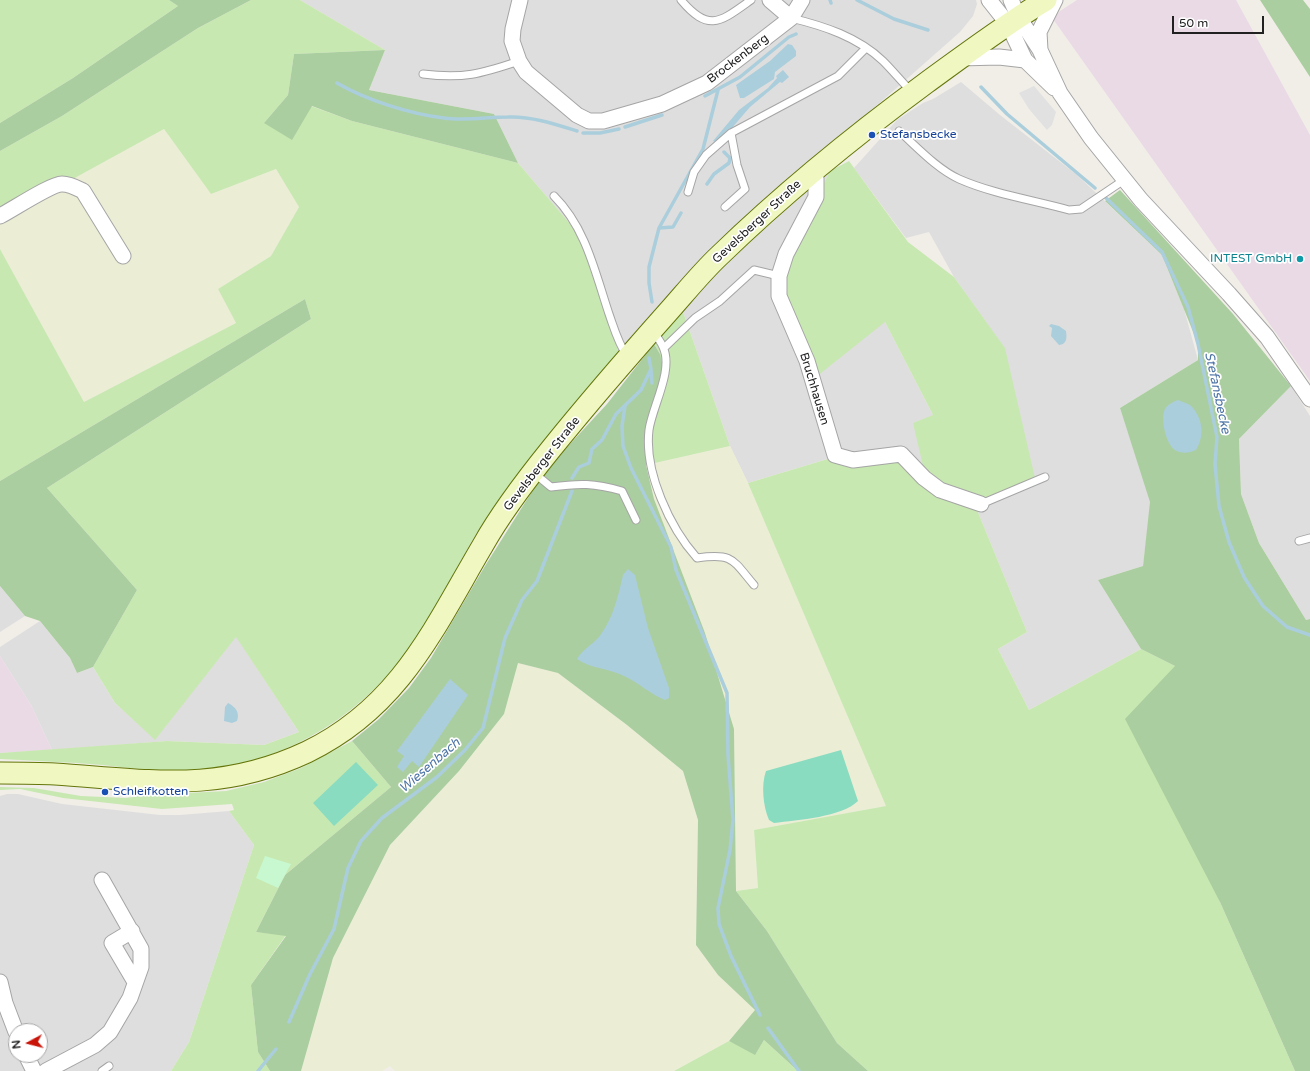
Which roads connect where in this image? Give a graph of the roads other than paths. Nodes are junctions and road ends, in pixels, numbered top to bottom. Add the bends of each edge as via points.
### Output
1 (520, 0) edge
2 (681, 0) edge
3 (751, 0) edge
4 (770, 0) edge
5 (802, 0) edge
6 (989, 0) edge
7 (1046, 0) edge
8 (1055, 0) edge
9 (1012, 13) edge
10 (791, 18) junction
11 (866, 48) junction
12 (1040, 50) junction
13 (959, 58) junction
14 (1025, 60) junction
15 (518, 62) junction
16 (423, 74) dead end
17 (912, 93) junction
18 (1060, 93) junction
19 (899, 131) dead end
20 (731, 133) junction
21 (812, 172) junction
22 (1124, 180) junction
23 (688, 192) dead end
24 (554, 196) dead end
25 (725, 207) dead end
26 (0, 216) edge
27 (123, 256) dead end
28 (779, 276) junction
29 (653, 330) junction
30 (664, 348) junction
31 (628, 358) junction
32 (1310, 399) edge
33 (532, 472) junction
34 (1045, 477) dead end
35 (981, 504) joint
36 (636, 520) dead end
37 (1310, 538) edge
38 (1299, 541) dead end
39 (754, 585) dead end
40 (0, 773) edge
41 (102, 880) dead end
42 (132, 931) junction
43 (0, 982) edge
44 (135, 982) junction
45 (3, 1004) edge
46 (12, 1023) edge
47 (109, 1066) dead end
48 (46, 1071) edge
49 (102, 1071) edge

1 - 15 street, Brockenberg via 512,41
2 - 3 lane via 703,20 712,22 727,16
4 - 10 street
5 - 10 street, Brockenberg
6 - 9 street
7 - 9 main road, Gevelsberger Straße
8 - 12 street via 1039,32
9 - 12 street
9 - 13 main road, Gevelsberger Straße
9 - 14 street
10 - 11 lane via 821,26
10 - 15 street, Brockenberg via 707,84 662,104 603,121 589,120 577,115 526,72
11 - 17 lane
11 - 20 lane via 833,80
12 - 18 street
13 - 14 street via 999,57
13 - 17 main road, Gevelsberger Straße
14 - 18 street
15 - 16 lane via 478,75 449,77
17 - 21 main road, Gevelsberger Straße
18 - 22 street
19 - 22 lane via 939,166 958,178 1069,210 1081,209
20 - 23 lane via 706,155 694,172
20 - 25 lane via 745,189
21 - 28 street, Bruchhausen via 816,178 816,196 786,254
21 - 29 main road, Gevelsberger Straße via 717,257
22 - 32 street via 1266,337
24 - 31 lane via 564,206 583,235 616,336
26 - 27 street via 51,188 62,184 75,187 83,191
28 - 30 lane via 754,270 720,301 695,318
28 - 35 street, Bruchhausen via 779,296 807,361 834,455 853,460 901,454 924,478 940,490
29 - 30 lane
29 - 31 main road, Gevelsberger Straße
30 - 39 lane via 666,369 649,430 649,454 659,490 684,544 698,558 717,555 731,559
31 - 33 main road, Gevelsberger Straße
33 - 36 lane via 551,487 583,483 622,491
33 - 40 main road, Gevelsberger Straße via 496,522 415,660 369,711 320,745 261,770 239,776 200,781 156,782
34 - 35 lane
37 - 38 lane
41 - 42 street
42 - 44 street via 141,949 141,967
42 - 44 street via 112,943
43 - 45 street
44 - 48 street via 130,998 110,1032 95,1045
45 - 46 street
47 - 49 lane

